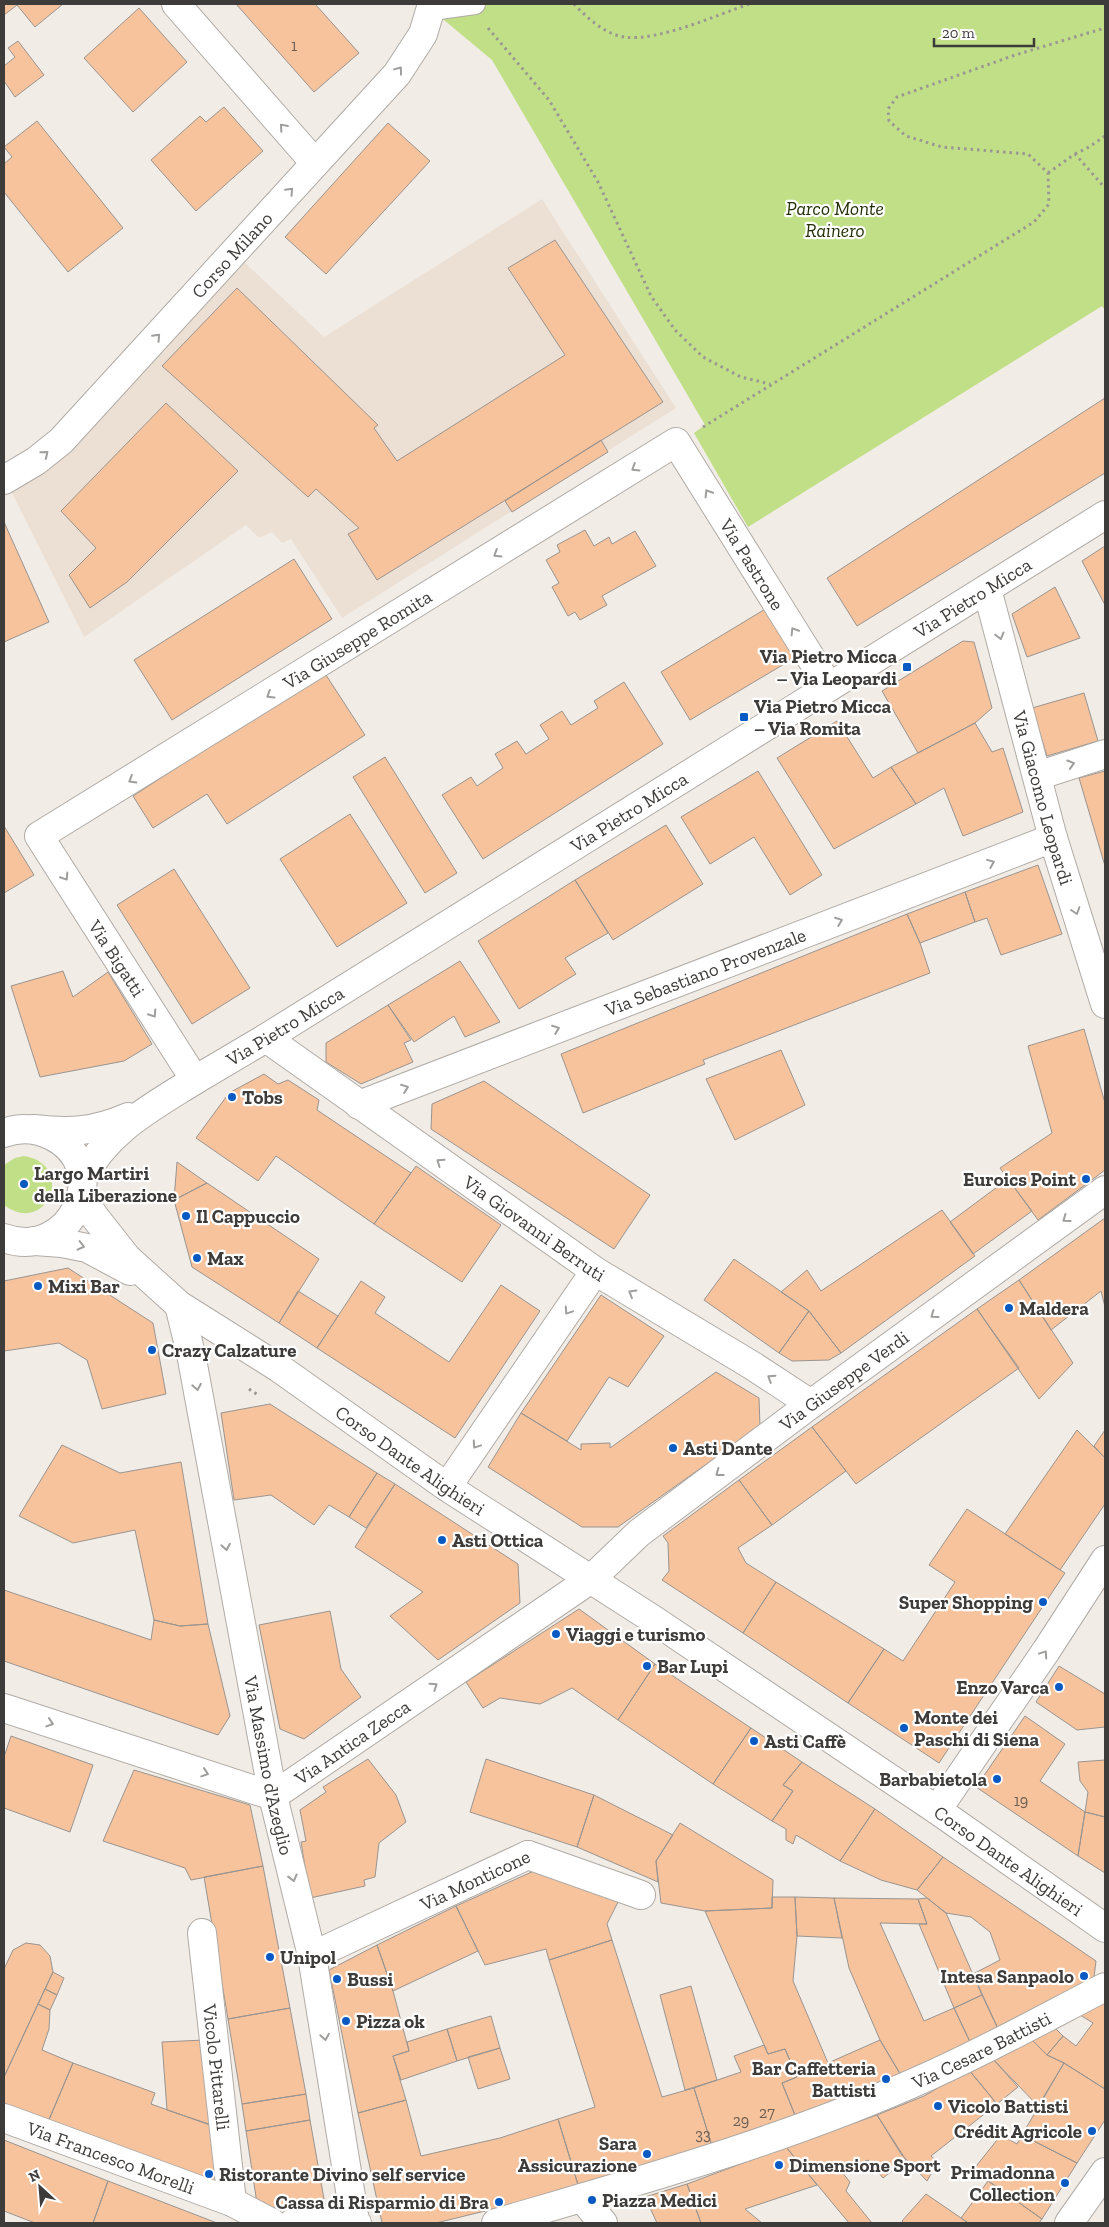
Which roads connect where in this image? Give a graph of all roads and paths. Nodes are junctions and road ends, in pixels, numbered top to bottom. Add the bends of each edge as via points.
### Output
1 (176, 4) edge
2 (574, 4) edge
3 (749, 4) edge
4 (472, 5) edge
5 (432, 7) edge
6 (1105, 28) edge
7 (1105, 136) edge
8 (1075, 154) junction
9 (315, 164) junction
10 (1048, 173) junction
11 (1105, 188) edge
12 (771, 384) junction
13 (676, 442) junction
14 (4, 480) edge
15 (1105, 515) edge
16 (987, 589) junction
17 (829, 687) junction
18 (1105, 754) edge
19 (1037, 776) junction
20 (39, 836) joint
21 (1053, 838) junction
22 (1105, 1004) edge
23 (266, 1038) junction
24 (195, 1080) junction
25 (359, 1105) junction
26 (152, 1107) junction
27 (13, 1132) edge
28 (82, 1188) junction
29 (1105, 1190) edge
30 (17, 1242) edge
31 (595, 1271) junction
32 (172, 1299) junction
33 (812, 1404) junction
34 (447, 1487) junction
35 (1105, 1560) edge
36 (591, 1580) junction
37 (4, 1708) edge
38 (273, 1796) junction
39 (937, 1810) junction
40 (641, 1895) dead end
41 (1105, 1928) edge
42 (202, 1933) dead end
43 (312, 1956) junction
44 (1105, 1987) edge
45 (4, 2118) edge
46 (1105, 2172) edge
47 (582, 2198) junction
48 (232, 2202) junction
49 (355, 2222) edge
50 (272, 2223) edge
51 (293, 2223) edge
52 (496, 2223) edge
53 (604, 2223) edge
54 (1069, 2223) edge

9 -> 1 street
2 - 3 path via 593,23 623,37 652,37
4 - 5 lane
4 - 12 path via 549,100 598,182 651,296 675,330 703,357 741,377
9 -> 5 street, Corso Milano via 397,74 423,34
6 - 10 path via 1015,55 897,97 888,109 889,121 906,136 942,147 1028,154
7 - 8 path via 1090,148
8 - 10 path
8 - 11 path
14 -> 9 street, Corso Milano via 61,441
10 - 12 path via 1050,204 1034,222
12 - 13 path
17 -> 13 street, Via Pastrone
13 -> 20 street, Via Giuseppe Romita
15 - 16 street, Via Pietro Micca
16 - 17 street, Via Pietro Micca
16 -> 19 street, Via Giacomo Leopardi
17 - 23 street, Via Pietro Micca
19 -> 18 street
19 - 21 street, Via Giacomo Leopardi
20 -> 24 street, Via Bigatti
21 -> 22 street, Via Giacomo Leopardi
25 -> 21 street, Via Sebastiano Provenzale
23 - 24 street, Via Pietro Micca
23 - 25 street, Via Giovanni Berruti
24 - 26 street, Via Pietro Micca
31 -> 25 street, Via Giovanni Berruti
26 - 27 street, Via Pietro Micca via 81,1132
26 - 28 street, Via Pietro Micca via 110,1138 99,1151
27 - 28 street via 48,1134 64,1144 78,1162
28 - 30 street via 70,1221 47,1238
28 - 32 street, Corso Dante Alighieri via 127,1258
29 -> 33 street, Via Giuseppe Verdi
30 -> 32 street, Corso Dante Alighieri via 62,1243 87,1248
33 -> 31 street, Via Giovanni Berruti
31 -> 34 street
32 - 34 street, Corso Dante Alighieri via 279,1368
32 -> 38 street, Via Massimo d'Azeglio via 193,1364
33 -> 36 street, Via Giuseppe Verdi via 639,1533
34 - 36 street, Corso Dante Alighieri
39 -> 35 street
38 -> 36 street, Via Antica Zecca
36 - 39 street, Corso Dante Alighieri
37 -> 38 street, Via Antica Zecca
38 -> 43 street, Via Massimo d'Azeglio
39 - 41 street, Corso Dante Alighieri
40 - 43 street, Via Monticone via 528,1854
42 - 48 street, Vicolo Pittarelli
43 -> 49 street, Via Massimo d'Azeglio
44 - 47 street, Via Cesare Battisti via 930,2076 814,2122
45 - 48 street, Via Francesco Morelli
46 - 54 street
47 - 52 street
47 - 53 street
48 - 50 street, Via Francesco Morelli
49 - 51 street via 334,2219

